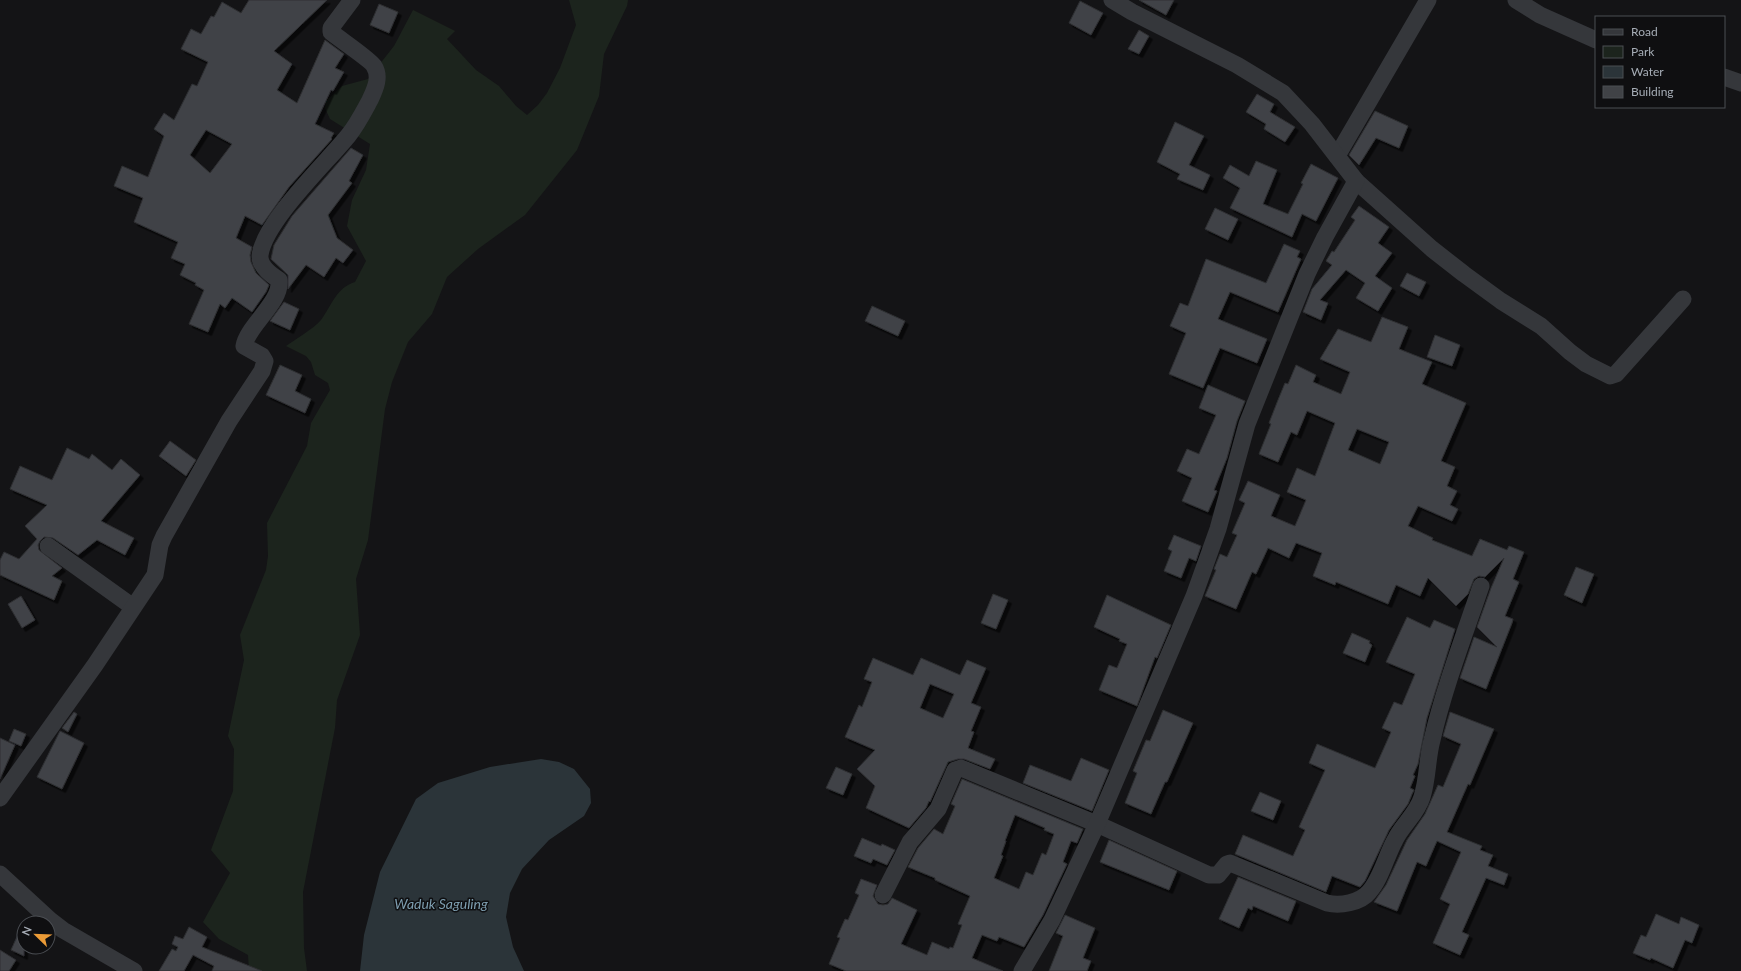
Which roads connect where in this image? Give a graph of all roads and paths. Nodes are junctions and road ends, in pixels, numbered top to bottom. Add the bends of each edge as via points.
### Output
1 (352, 0) edge
2 (1112, 0) edge
3 (1428, 0) edge
4 (1516, 0) edge
5 (1595, 40) edge
6 (1725, 77) edge
7 (1741, 83) edge
8 (1338, 156) junction
9 (1356, 181) junction
10 (1683, 299) dead end
11 (48, 546) dead end
12 (1481, 586) dead end
13 (132, 607) junction
14 (0, 798) edge
15 (1097, 824) junction
16 (0, 874) edge
17 (883, 895) dead end
18 (134, 971) edge
19 (1022, 971) edge

1 - 13 street via 331,28 331,32 374,65 378,76 375,88 349,135 294,196 264,242 261,261 272,276 279,280 280,286 244,346 262,356 264,366 166,530 160,545 155,575
2 - 8 street via 1238,64 1283,93
3 - 8 street
4 - 5 street via 1540,15
6 - 7 street
8 - 9 street
9 - 10 street via 1464,274 1541,326 1586,364 1610,376 1616,374
9 - 15 street via 1325,237 1292,309 1247,424 1211,552
11 - 13 street
12 - 15 street via 1432,738 1422,797 1408,823 1395,839 1370,892 1361,898 1352,902 1327,903 1230,863 1218,875 1209,875
13 - 14 street via 95,665
15 - 17 street via 965,768 958,768 936,811 910,842
15 - 19 street via 1052,920
16 - 18 street via 63,930

